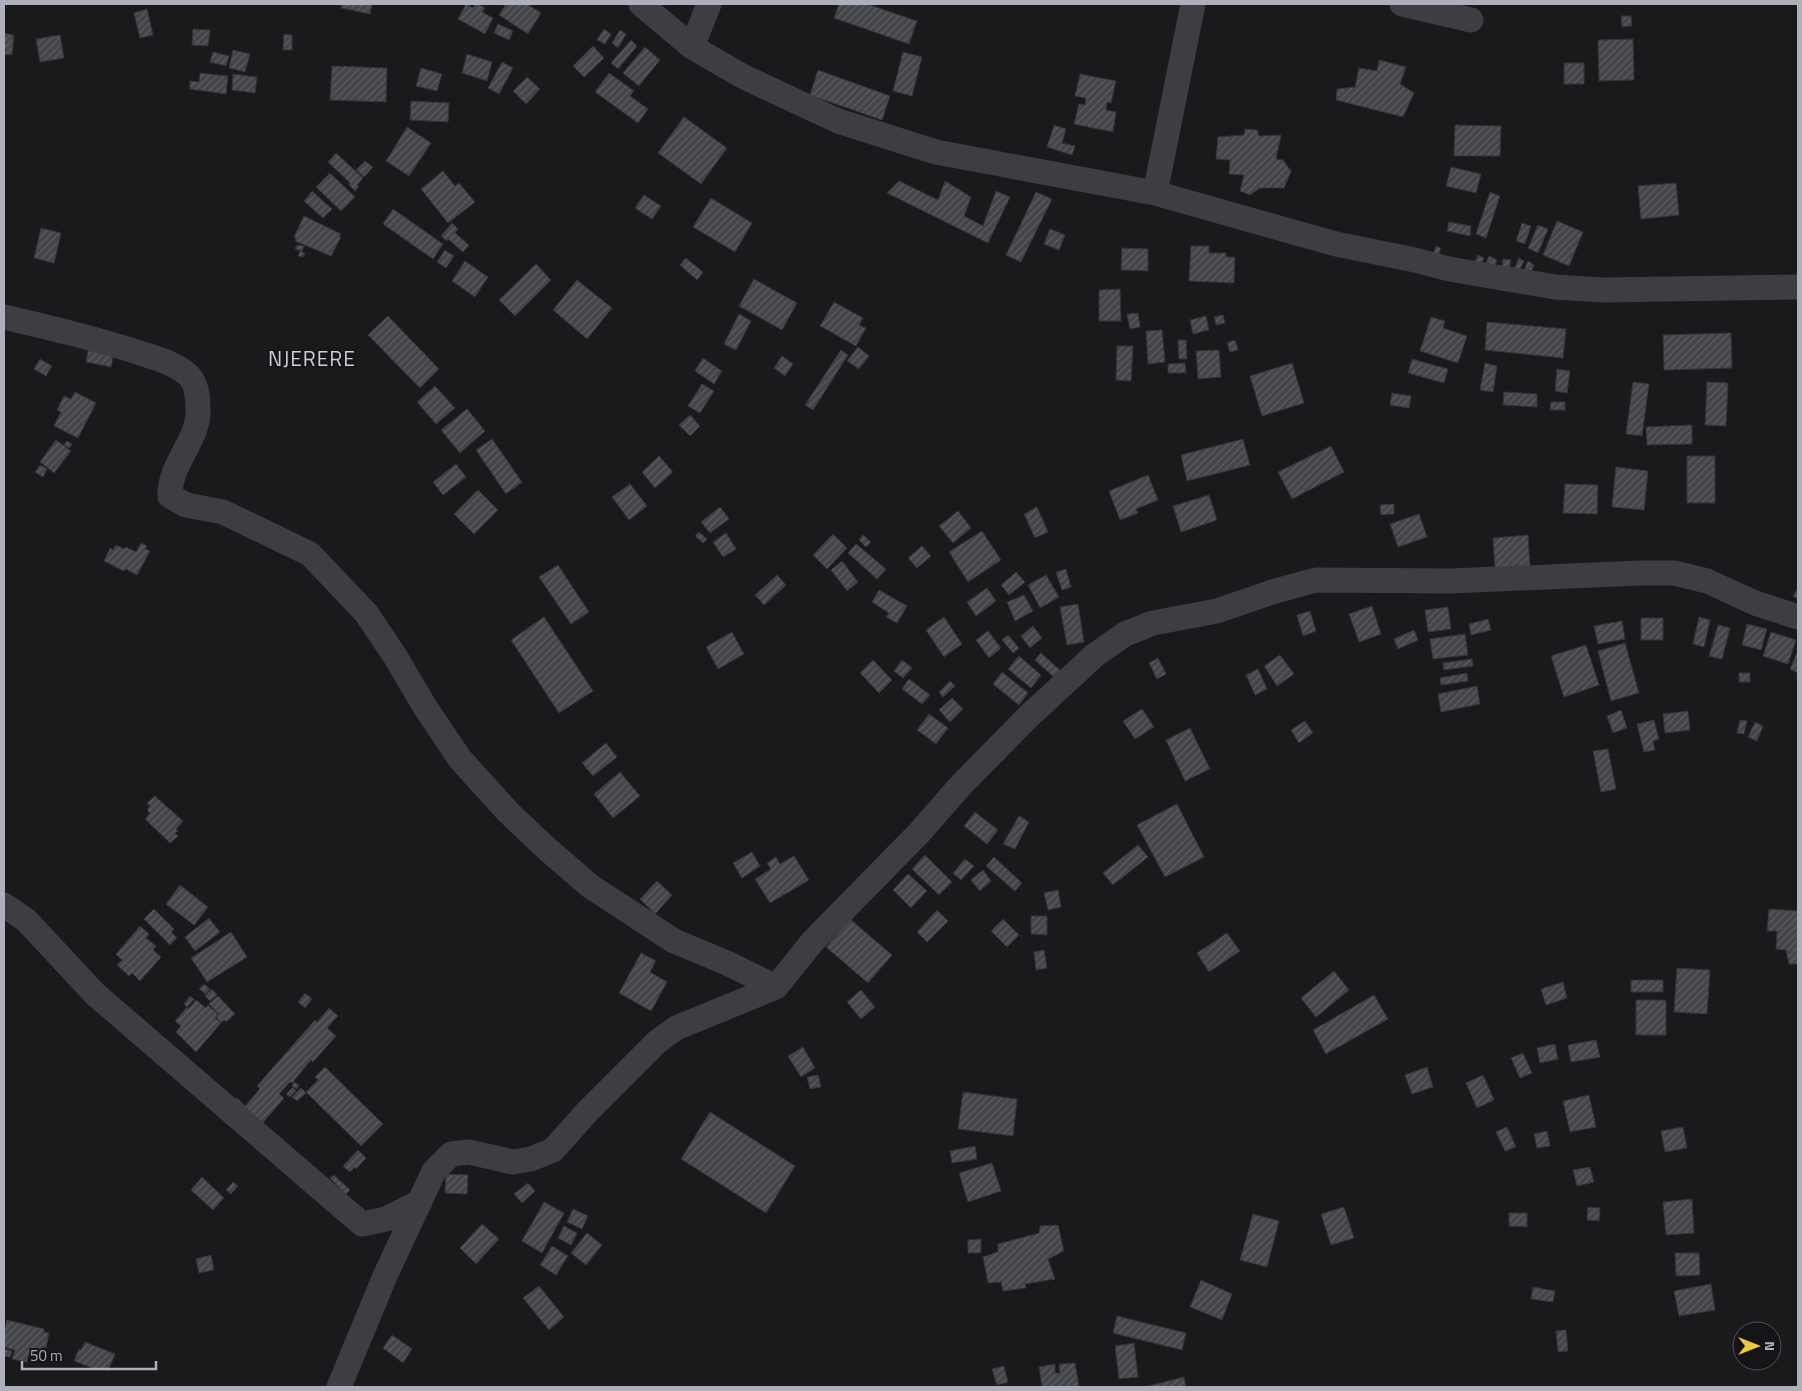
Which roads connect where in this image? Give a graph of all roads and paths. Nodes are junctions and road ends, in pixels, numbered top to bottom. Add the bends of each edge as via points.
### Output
1 (640, 4) edge
2 (709, 4) edge
3 (1193, 4) edge
4 (1402, 4) edge
5 (1471, 20) dead end
6 (692, 47) junction
7 (1155, 193) junction
8 (1798, 287) edge
9 (4, 317) edge
10 (1798, 617) edge
11 (4, 905) edge
12 (776, 987) junction
13 (420, 1202) junction
14 (339, 1387) edge

1 - 6 street
2 - 6 street
3 - 7 street
4 - 5 street
6 - 7 street via 744,77 838,122 936,152
7 - 8 street via 1336,244 1449,270 1554,287 1603,290
9 - 12 street via 113,344 164,361 188,374 196,384 198,416 172,480 170,496 186,505 224,512 310,554 366,613 460,759 546,848 590,886 674,941
10 - 12 street via 1755,603 1707,581 1674,573 1641,573 1451,581 1316,580 1217,611 1153,623 1125,634 1095,656 1029,716 812,940
11 - 13 street via 26,920 95,994 362,1224 386,1219
12 - 13 street via 676,1028 657,1042 553,1150 531,1160 513,1162 469,1152 451,1154 434,1171
13 - 14 street

